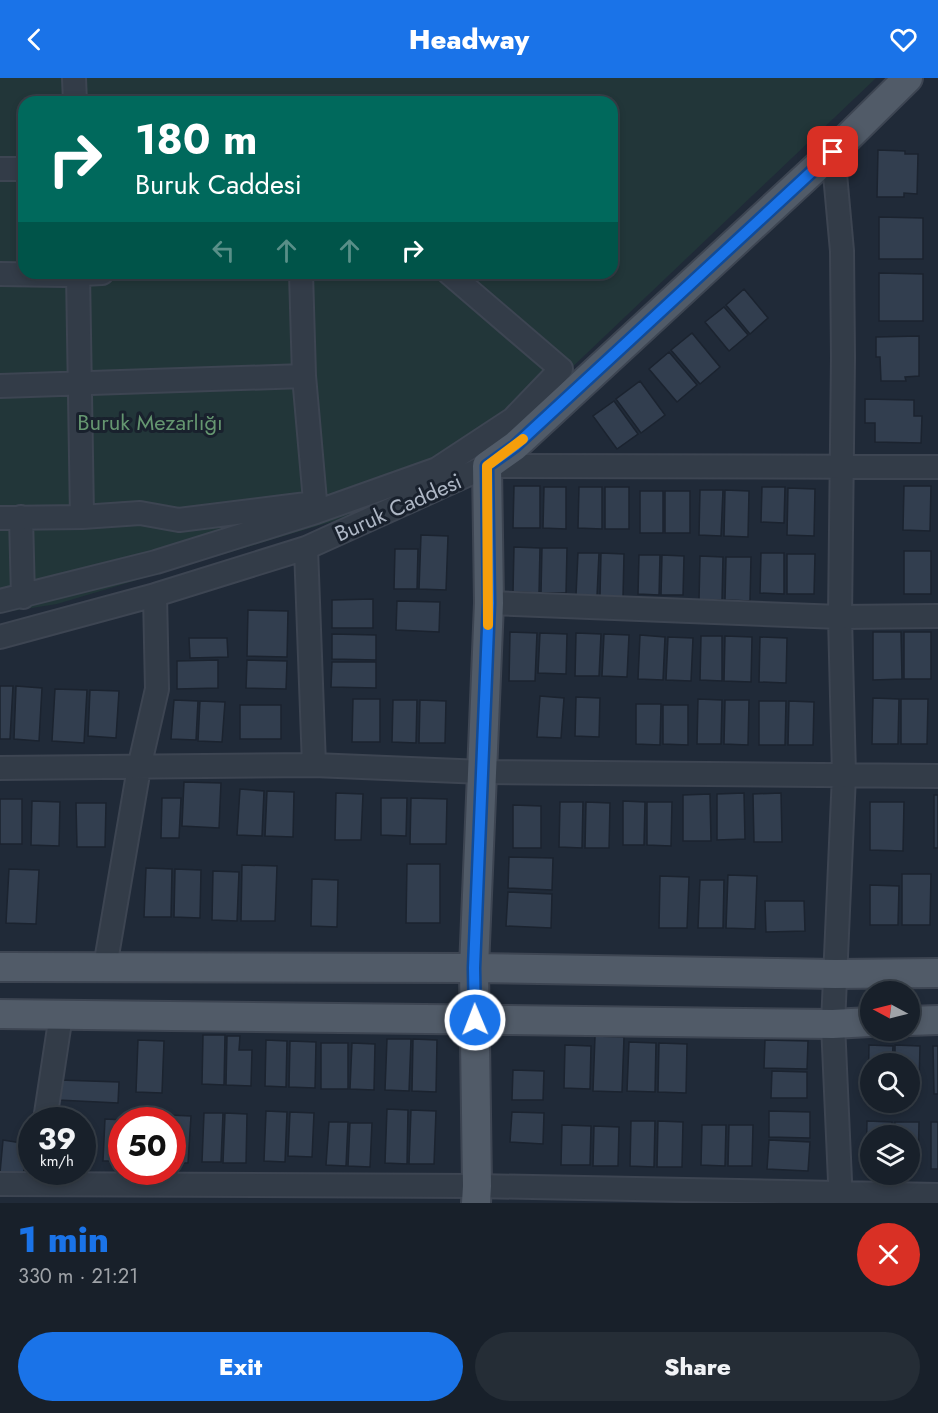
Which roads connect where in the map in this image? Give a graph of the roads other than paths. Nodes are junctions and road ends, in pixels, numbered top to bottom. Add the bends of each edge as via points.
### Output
1 (74, 78) edge
2 (908, 78) edge
3 (75, 96) edge
4 (833, 152) junction
5 (0, 169) edge
6 (18, 169) edge
7 (0, 274) edge
8 (18, 274) edge
9 (78, 279) edge
10 (301, 279) edge
11 (456, 279) edge
12 (304, 376) junction
13 (80, 384) junction
14 (0, 386) edge
15 (487, 466) junction
16 (842, 466) junction
17 (938, 467) edge
18 (315, 508) junction
19 (82, 517) junction
20 (11, 518) edge
21 (306, 548) junction
22 (155, 596) junction
23 (23, 597) junction
24 (0, 601) edge
25 (489, 603) junction
26 (938, 616) edge
27 (840, 617) junction
28 (0, 637) edge
29 (314, 765) junction
30 (0, 768) edge
31 (139, 768) junction
32 (483, 772) junction
33 (844, 775) junction
34 (938, 776) edge
35 (0, 968) edge
36 (105, 968) junction
37 (474, 968) junction
38 (938, 973) edge
39 (835, 974) junction
40 (0, 1014) edge
41 (61, 1015) junction
42 (475, 1020) junction
43 (938, 1020) edge
44 (920, 1021) edge
45 (860, 1023) edge
46 (833, 1024) junction
47 (47, 1107) edge
48 (18, 1181) edge
49 (0, 1184) edge
50 (88, 1185) edge
51 (156, 1194) edge
52 (325, 1194) edge
53 (476, 1195) edge
54 (938, 1195) edge
55 (668, 1197) edge
56 (841, 1198) edge

1 - 3 street
2 - 4 main road, Buruk Caddesi
4 - 15 main road, Buruk Caddesi via 515,446
4 - 16 street via 842,251
5 - 6 street
7 - 8 street
9 - 13 street
10 - 12 street
11 - 18 street via 561,369 513,418 438,469
12 - 13 street
12 - 18 street
13 - 14 street
13 - 19 street
15 - 16 street
15 - 21 street, Buruk Caddesi
15 - 25 main road
16 - 17 street
16 - 27 street
18 - 19 street via 179,520 140,513
18 - 23 street via 156,562
19 - 20 street
20 - 23 street
21 - 22 street, Buruk Caddesi
21 - 29 street
22 - 28 street, Buruk Caddesi
22 - 31 street via 157,689
23 - 24 street
25 - 27 street
25 - 32 main road
26 - 27 street
27 - 33 street
29 - 31 street
29 - 32 street
30 - 31 street
31 - 36 street
32 - 33 street
32 - 37 main road
33 - 34 street
33 - 39 street
35 - 36 main road
36 - 37 main road
37 - 39 main road
37 - 42 main road
38 - 39 main road
39 - 46 street
40 - 41 main road
41 - 42 main road
41 - 47 street
42 - 46 main road
42 - 53 main road
43 - 44 main road
45 - 46 main road
46 - 56 street
48 - 49 street
50 - 51 street
51 - 52 street
52 - 53 street
53 - 55 street
54 - 56 street
55 - 56 street

